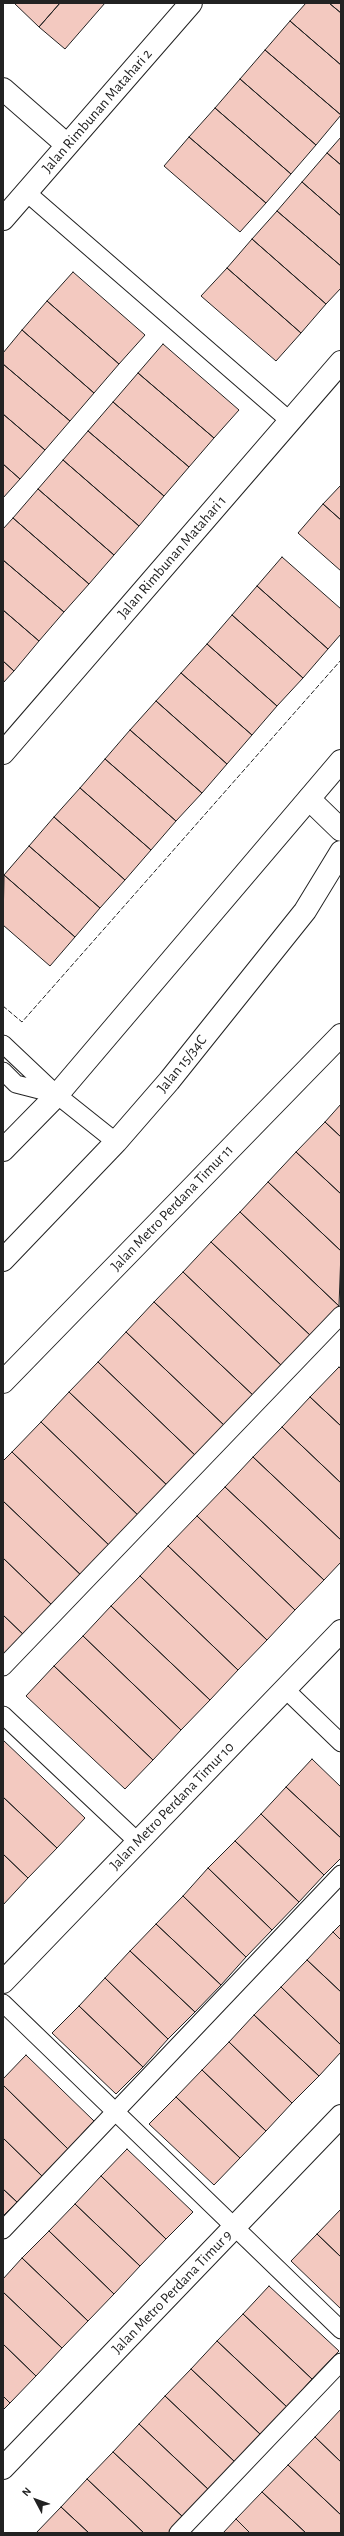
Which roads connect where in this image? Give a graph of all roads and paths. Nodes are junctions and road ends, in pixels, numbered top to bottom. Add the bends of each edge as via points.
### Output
1 (191, 3) edge
2 (3, 89) edge
3 (67, 146) junction
4 (26, 192) junction
5 (3, 219) edge
6 (341, 362) edge
7 (290, 421) junction
8 (3, 753) edge
9 (341, 761) edge
10 (309, 799) junction
11 (341, 830) edge
12 (341, 852) edge
13 (341, 1035) edge
14 (3, 1044) edge
15 (3, 1071) edge
16 (57, 1095) junction
17 (116, 1142) junction
18 (3, 1150) edge
19 (3, 1260) edge
20 (341, 1315) edge
21 (3, 1382) edge
22 (341, 1631) edge
23 (3, 1667) edge
24 (285, 1689) junction
25 (3, 1715) edge
26 (341, 1743) edge
27 (138, 1842) junction
28 (341, 1874) edge
29 (3, 1982) edge
30 (3, 2003) edge
31 (115, 2112) junction
32 (341, 2116) edge
33 (234, 2227) junction
34 (3, 2230) edge
35 (341, 2330) edge
36 (341, 2362) edge
37 (3, 2468) edge
38 (178, 2533) edge

1 - 3 street, Jalan Rimbunan Matahari 2
2 - 3 street
3 - 4 street, Jalan Rimbunan Matahari 2
4 - 5 street, Jalan Rimbunan Matahari 2
4 - 7 lane
6 - 7 street, Jalan Rimbunan Matahari 1
7 - 8 street, Jalan Rimbunan Matahari 1
9 - 10 street
10 - 11 street
10 - 16 street
12 - 17 street, Jalan 15/34C via 305,911 169,1081
13 - 21 street, Jalan Metro Perdana Timur 11
14 - 16 lane
15 - 16 lane via 16,1084
16 - 17 lane
16 - 18 street
17 - 19 street, Jalan 15/34C
20 - 23 lane
22 - 24 street, Jalan Metro Perdana Timur 10
24 - 26 lane
24 - 27 street, Jalan Metro Perdana Timur 10
25 - 27 lane
27 - 29 street, Jalan Metro Perdana Timur 10
28 - 31 lane
30 - 31 lane
31 - 33 lane
31 - 34 lane
32 - 33 street, Jalan Metro Perdana Timur 9
33 - 35 lane
33 - 37 street, Jalan Metro Perdana Timur 9
36 - 38 lane

